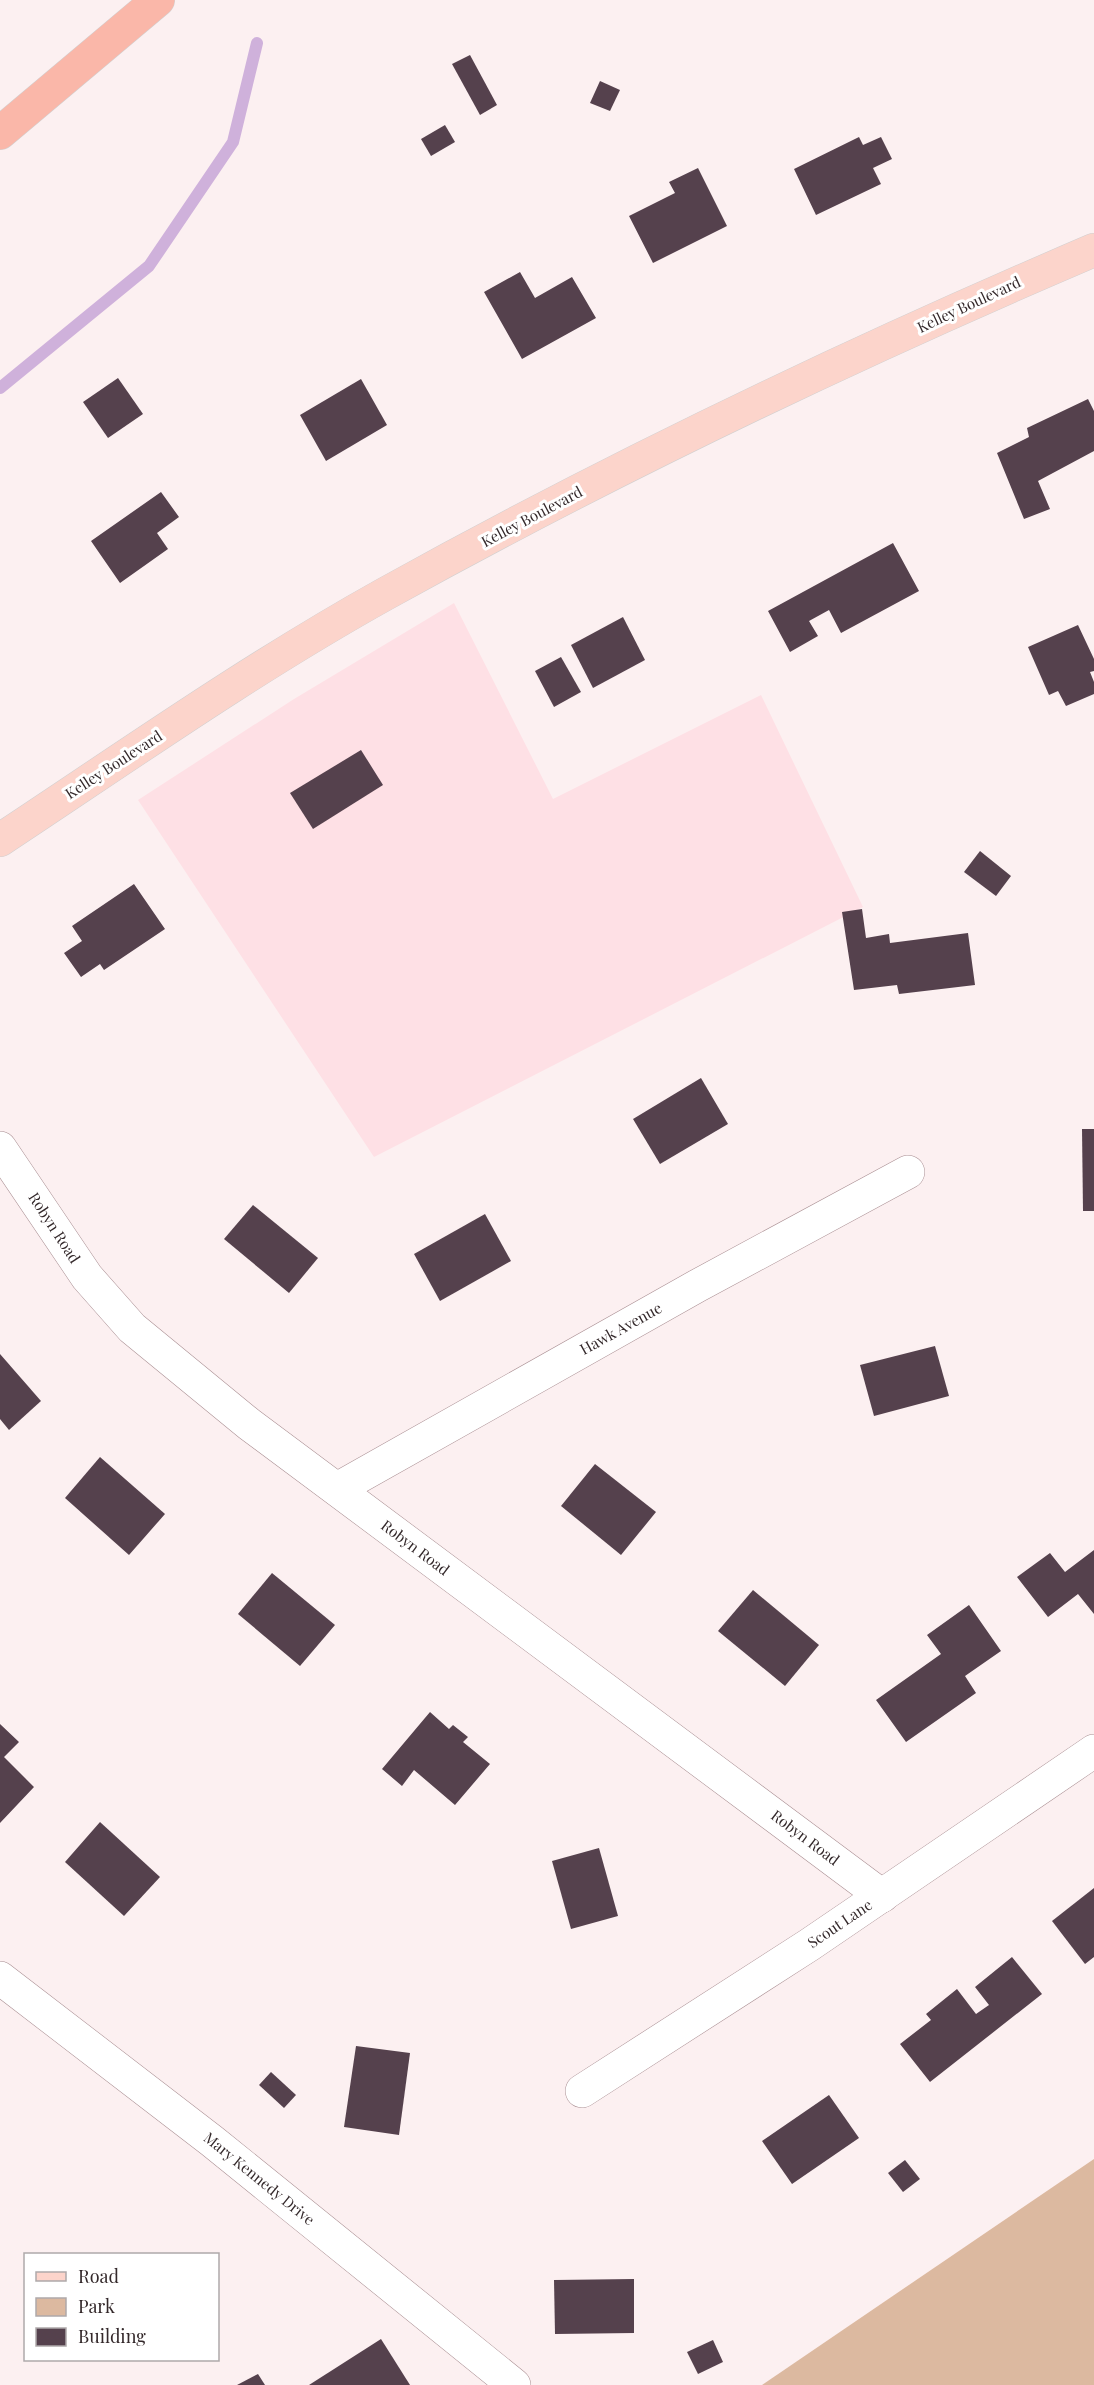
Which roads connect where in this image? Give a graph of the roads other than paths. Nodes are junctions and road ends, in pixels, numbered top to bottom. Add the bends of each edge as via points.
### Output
1 (158, 0) edge
2 (0, 133) edge
3 (1094, 250) edge
4 (0, 840) edge
5 (0, 1148) edge
6 (908, 1172) dead end
7 (337, 1489) junction
8 (1094, 1751) edge
9 (882, 1896) junction
10 (0, 1978) edge
11 (582, 2091) dead end
12 (514, 2385) edge

1 - 2 highway
3 - 4 main road, Kelley Boulevard via 764,401 580,491 384,595 241,681
5 - 7 street, Robyn Road via 87,1277 132,1328 249,1424
6 - 7 street, Hawk Avenue
7 - 9 street, Robyn Road
8 - 9 street, Scout Lane
9 - 11 street, Scout Lane
10 - 12 street, Mary Kennedy Drive via 212,2141

